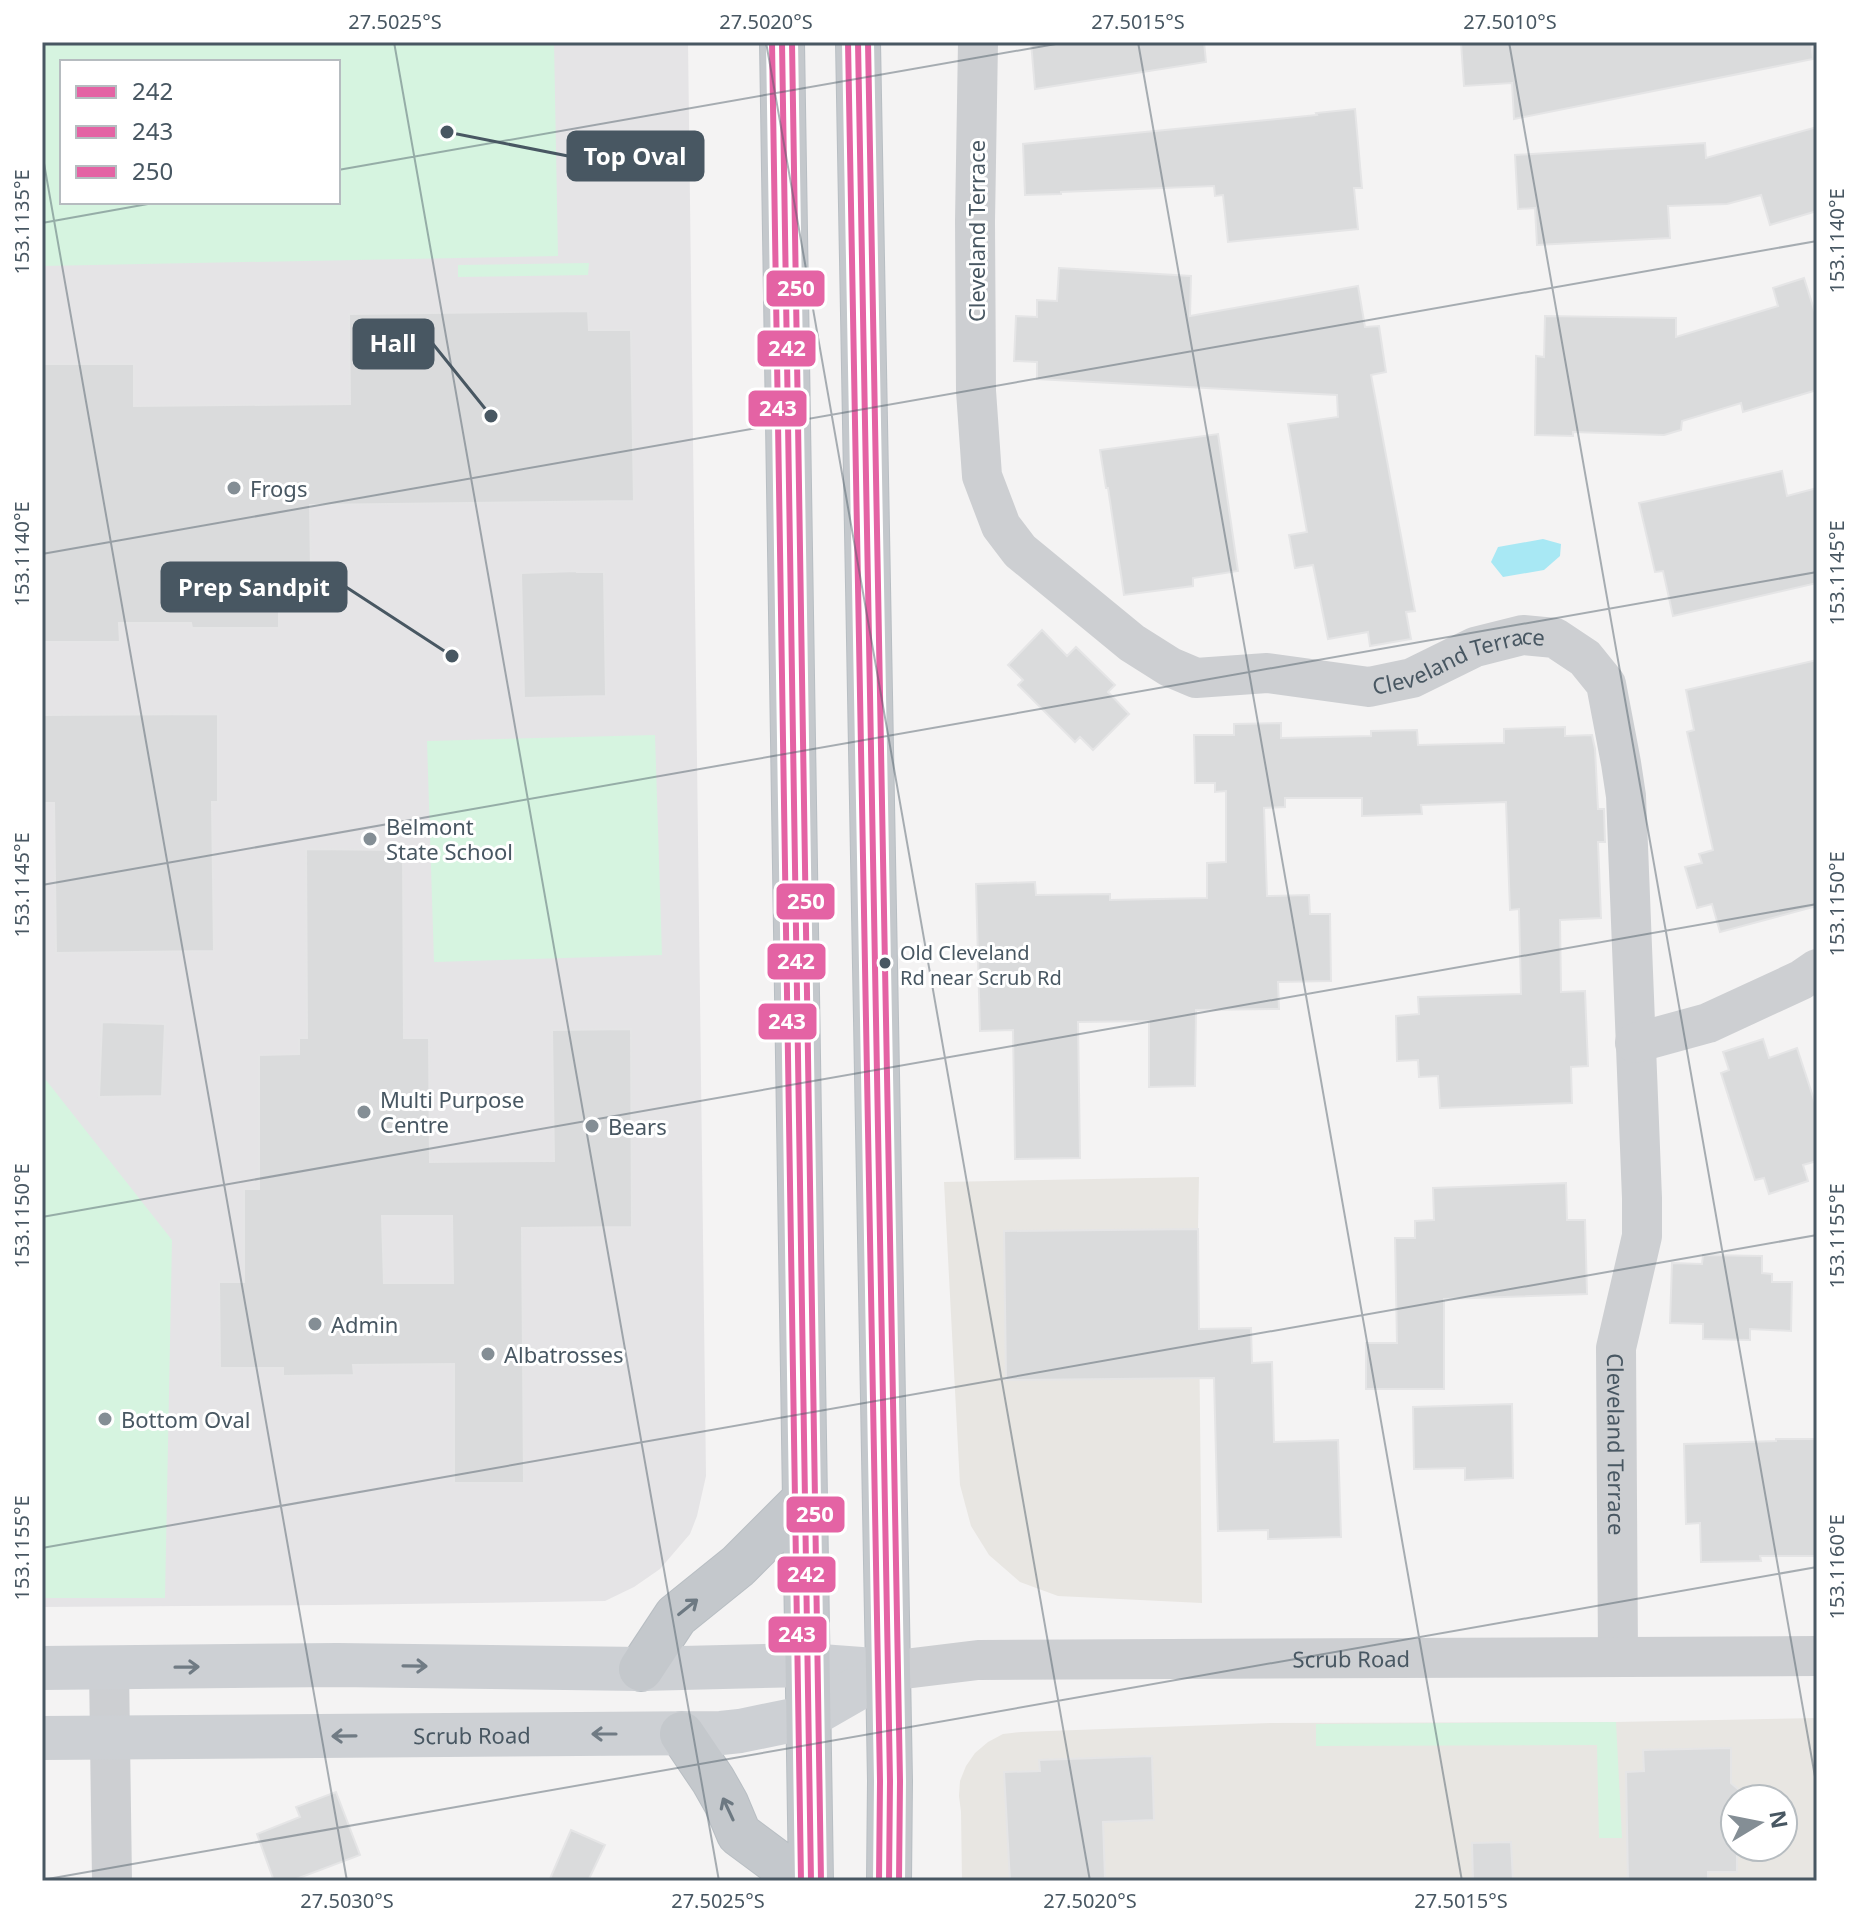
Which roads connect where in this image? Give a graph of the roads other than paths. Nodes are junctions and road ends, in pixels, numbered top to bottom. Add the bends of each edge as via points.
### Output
1 (782, 42) edge
2 (858, 42) edge
3 (978, 42) edge
4 (1817, 969) edge
5 (1635, 1043) junction
6 (804, 1500) junction
7 (1817, 1656) edge
8 (1618, 1657) junction
9 (807, 1665) junction
10 (42, 1668) edge
11 (109, 1668) junction
12 (641, 1669) junction
13 (888, 1671) junction
14 (808, 1717) junction
15 (682, 1734) junction
16 (42, 1738) edge
17 (109, 1739) junction
18 (112, 1881) edge
19 (802, 1881) edge
20 (811, 1881) edge
21 (889, 1881) edge

1 - 6 highway
2 - 13 highway
3 - 5 street, Cleveland Terrace via 976,391 982,476 1001,526 1020,551 1132,643 1196,678 1267,673 1369,687 1412,678 1475,647 1523,635 1555,638 1585,658 1606,684 1624,785
4 - 5 street via 1708,1023
5 - 8 street, Cleveland Terrace via 1642,1236 1616,1348
6 - 9 highway
12 -> 6 highway via 676,1616 738,1566
7 - 8 street, Scrub Road
8 - 13 street, Scrub Road via 978,1660
9 - 12 main road, Scrub Road
9 - 13 main road, Scrub Road
9 - 14 highway
10 - 11 main road, Scrub Road
11 -> 12 main road, Scrub Road
11 - 17 street
13 - 14 main road, Scrub Road
13 - 21 highway
14 - 15 main road, Scrub Road via 740,1731
14 - 20 highway
15 -> 17 main road, Scrub Road
19 -> 15 highway via 739,1834 713,1780
16 - 17 main road, Scrub Road
17 - 18 street

